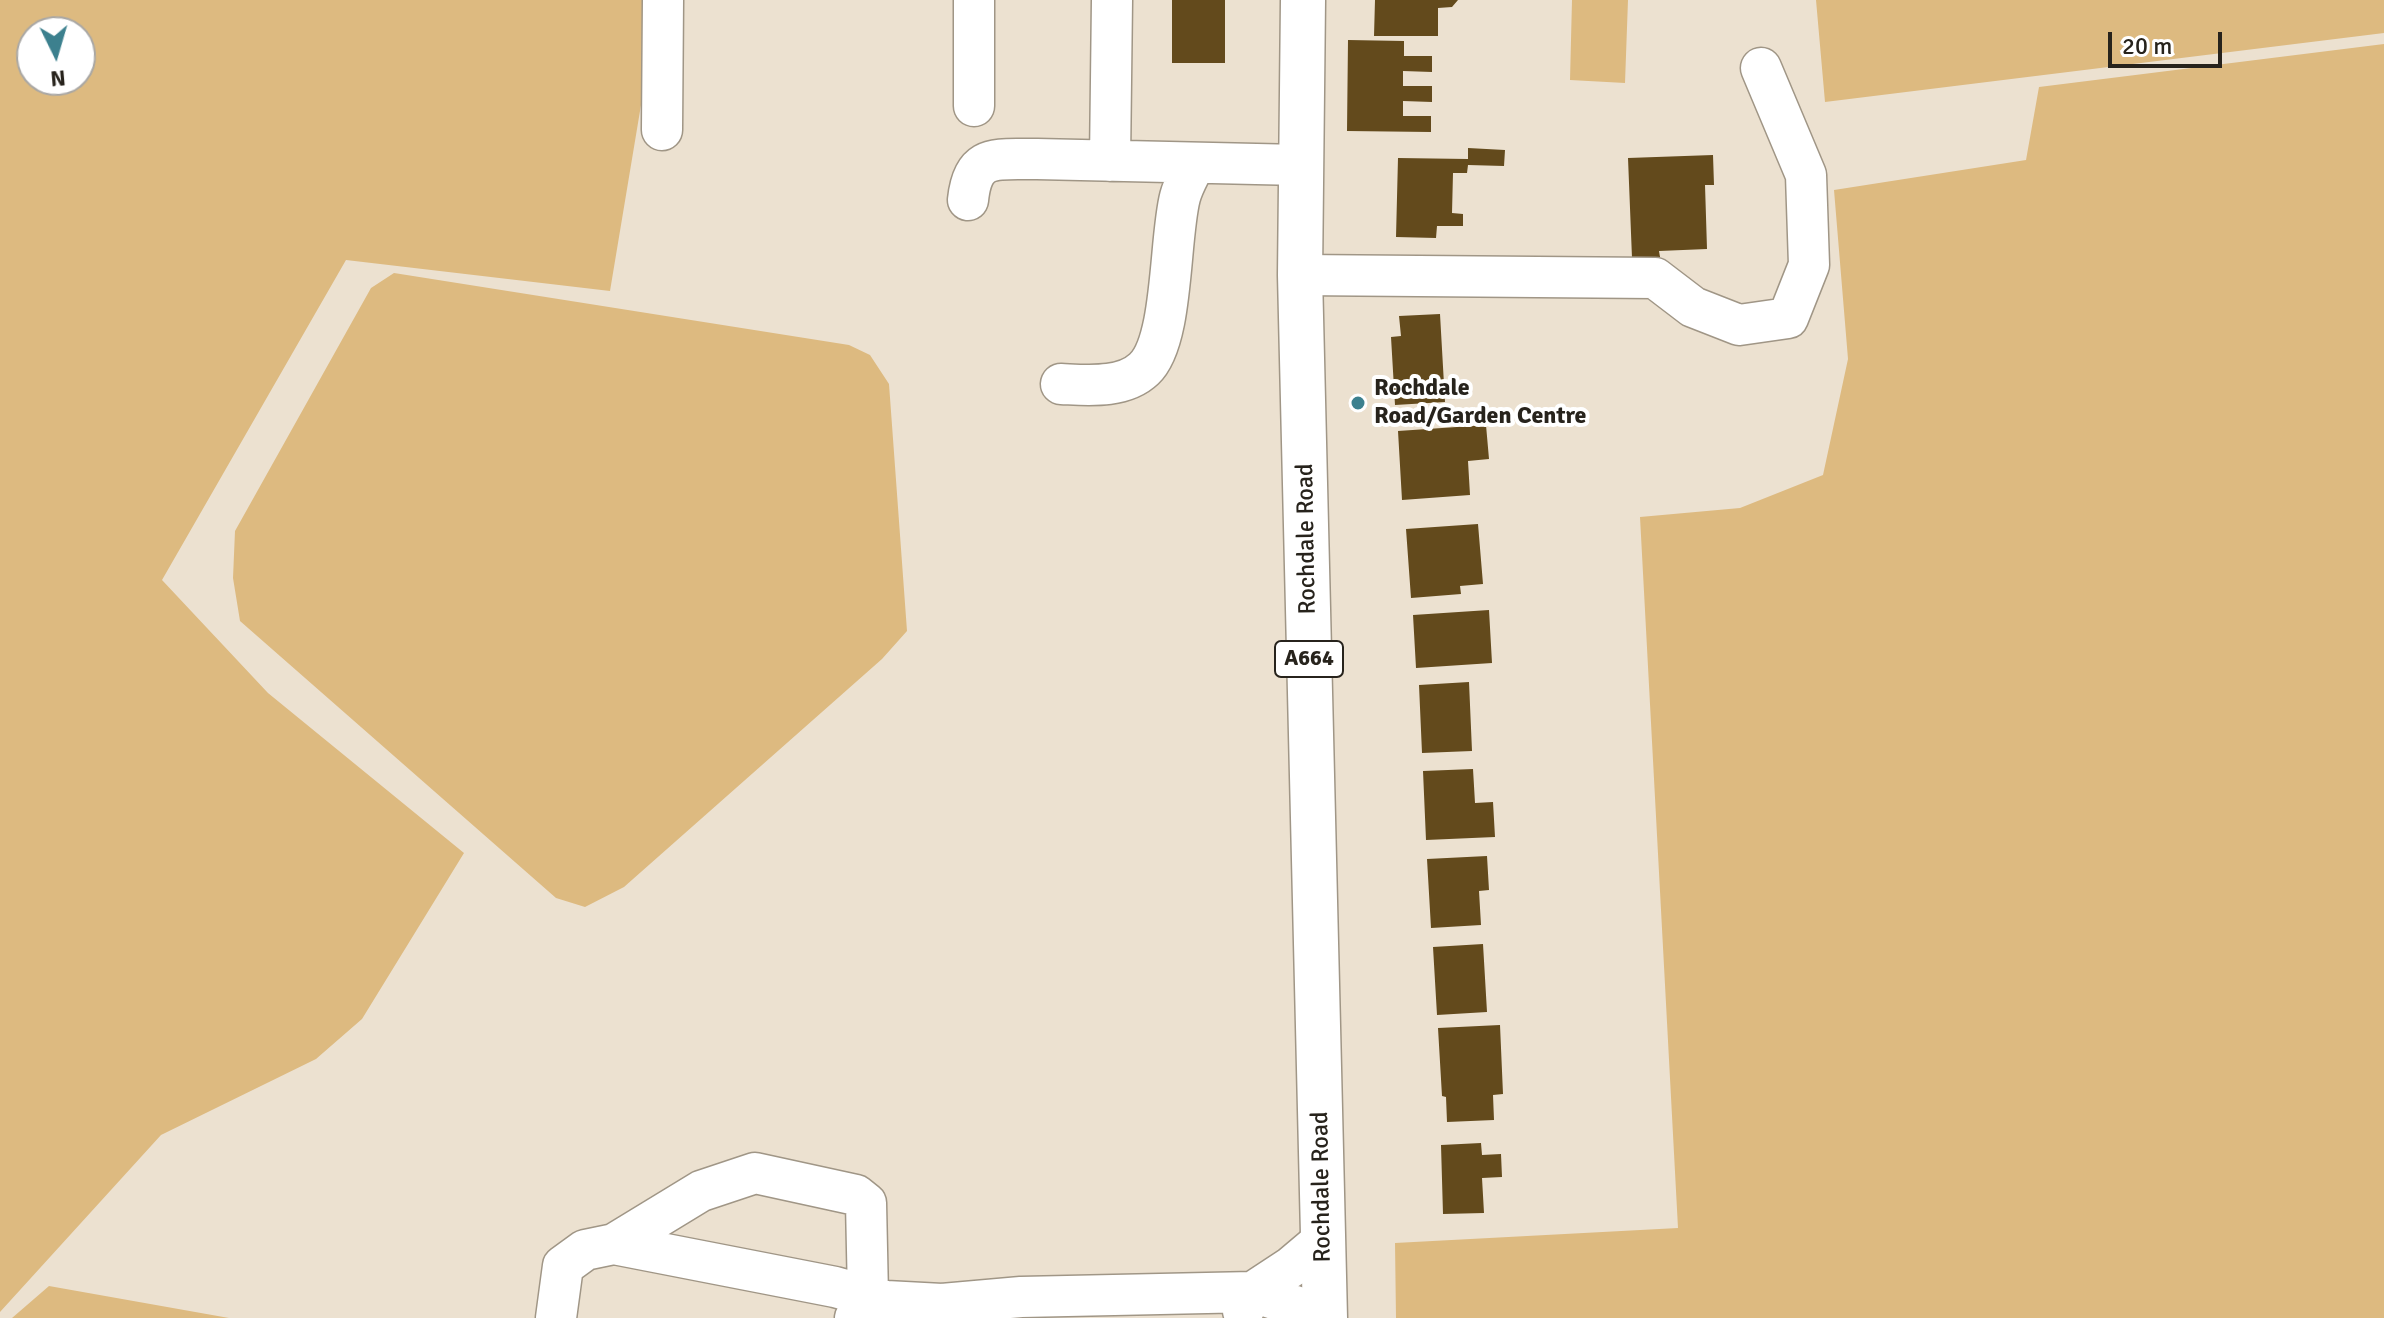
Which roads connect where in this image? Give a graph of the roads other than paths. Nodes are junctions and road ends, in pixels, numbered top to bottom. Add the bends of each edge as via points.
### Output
1 (663, 0) edge
2 (974, 0) edge
3 (1112, 0) edge
4 (1303, 0) edge
5 (1761, 68) dead end
6 (974, 106) dead end
7 (662, 130) dead end
8 (1110, 161) junction
9 (1195, 163) junction
10 (1300, 165) junction
11 (968, 200) dead end
12 (1300, 275) junction
13 (1061, 384) dead end
14 (1323, 1240) junction
15 (614, 1244) junction
16 (1246, 1305) edge
17 (861, 1307) edge
18 (944, 1311) edge
19 (1325, 1317) edge
20 (556, 1318) edge

1 - 7 street
2 - 6 street
3 - 8 street
4 - 10 main road, Rochdale Road / A664
5 - 12 street via 1806,175 1809,265 1788,318 1739,325 1693,307 1655,278
8 - 9 street
8 - 11 street via 987,162 971,177
9 - 10 street
9 - 13 street via 1180,195 1164,328 1155,352 1143,370 1108,386
10 - 12 main road, Rochdale Road / A664
12 - 14 main road, Rochdale Road / A664
14 - 16 street
14 - 19 main road, Rochdale Road / A664
15 - 17 street via 835,1287
15 - 17 street via 701,1191 755,1173 856,1195 866,1203
15 - 20 street via 585,1250 563,1266
16 - 18 street via 1021,1297
16 - 19 street
17 - 18 street via 886,1301

